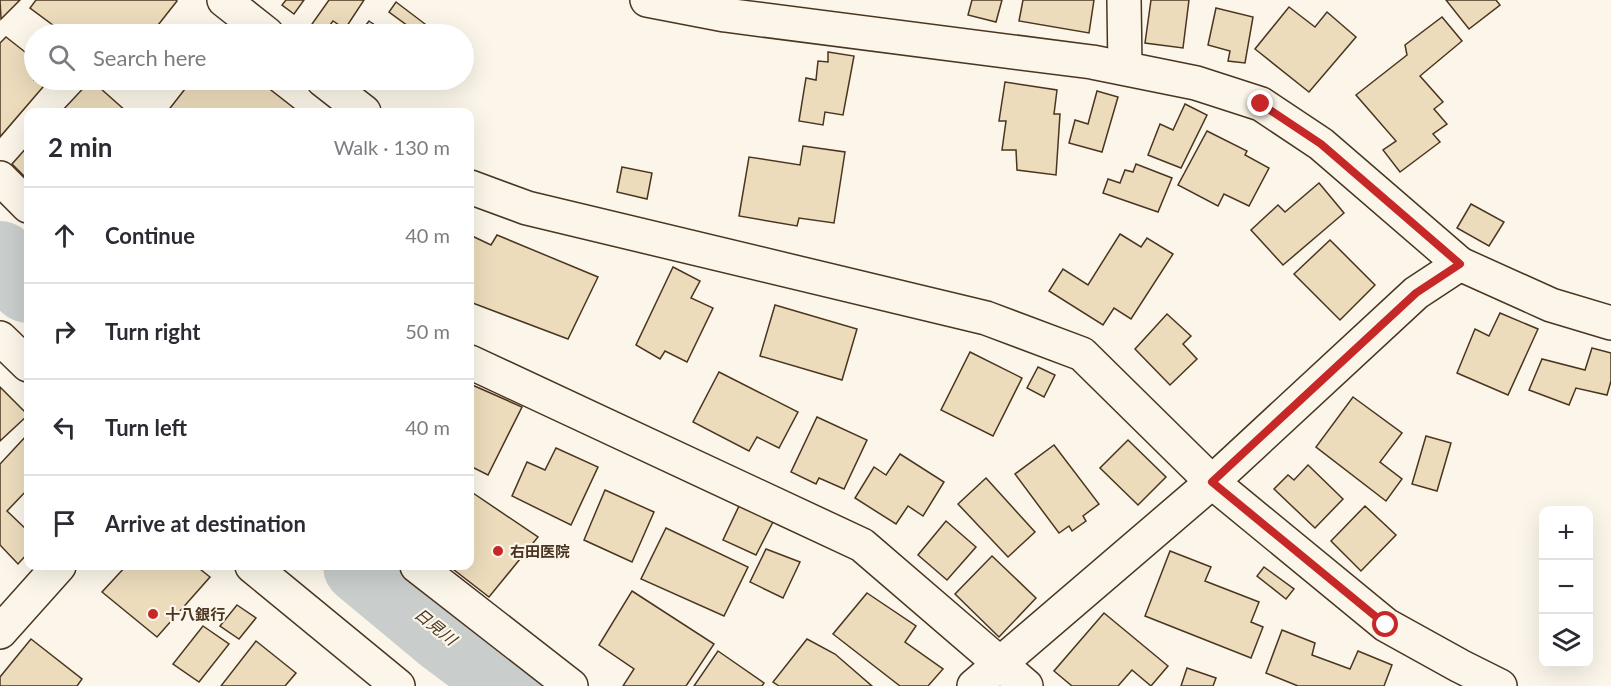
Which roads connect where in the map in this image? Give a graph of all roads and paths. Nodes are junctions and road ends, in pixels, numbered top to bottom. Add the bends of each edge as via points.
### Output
1 (224, 0) edge
2 (647, 0) edge
3 (1124, 0) edge
4 (807, 13) edge
5 (254, 24) edge
6 (1125, 68) junction
7 (336, 90) edge
8 (359, 108) edge
9 (0, 178) edge
10 (474, 188) edge
11 (24, 203) edge
12 (1460, 264) junction
13 (1611, 323) edge
14 (0, 338) edge
15 (24, 361) edge
16 (474, 364) edge
17 (1212, 482) junction
18 (55, 570) edge
19 (257, 570) edge
20 (422, 570) edge
21 (0, 632) edge
22 (999, 663) junction
23 (398, 686) edge
24 (571, 686) edge
25 (974, 686) edge
26 (1026, 686) edge
27 (1500, 686) edge

1 - 5 street
2 - 4 street via 725,15
3 - 6 street
4 - 6 street
6 - 12 street via 1196,82 1261,104 1321,144
7 - 8 street
9 - 11 street
10 - 17 street via 527,208 986,318 1082,354
12 - 13 street via 1551,305
12 - 17 street via 1416,293
14 - 15 street
16 - 22 street via 862,545
17 - 22 street
17 - 27 street via 1386,625
18 - 21 street
19 - 23 street
20 - 24 street
22 - 25 street
22 - 26 street

